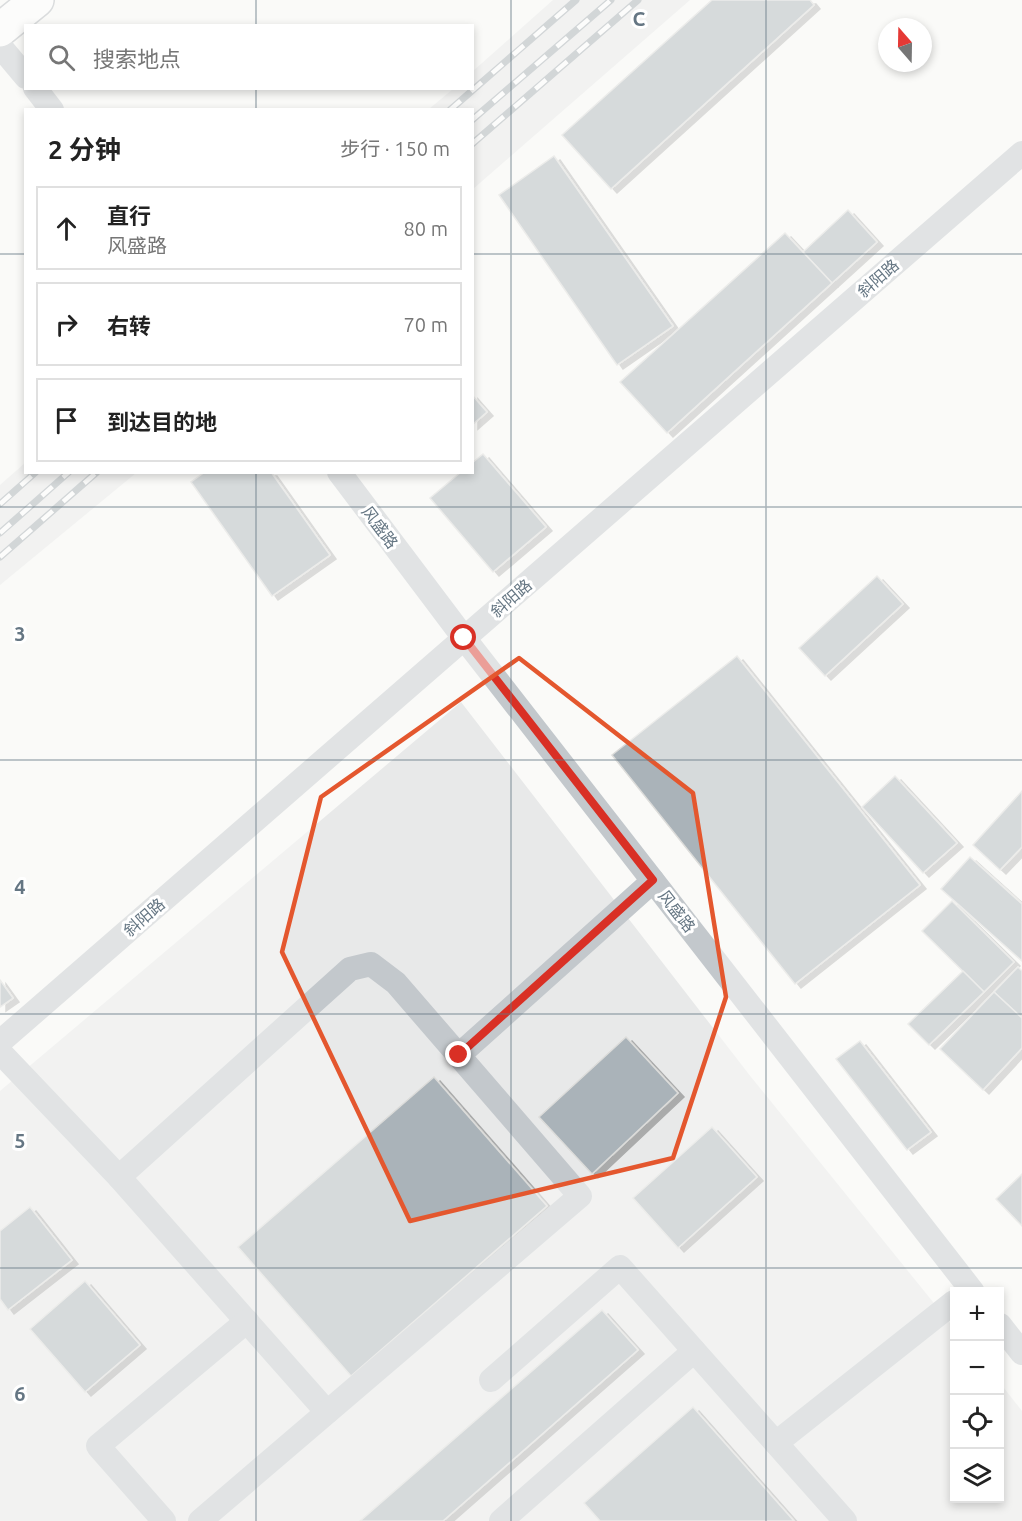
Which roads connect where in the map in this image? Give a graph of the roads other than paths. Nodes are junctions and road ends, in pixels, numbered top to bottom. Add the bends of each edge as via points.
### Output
1 (37, 0) edge
2 (0, 30) edge
3 (0, 46) edge
4 (24, 75) edge
5 (37, 90) edge
6 (50, 108) edge
7 (1022, 153) edge
8 (341, 474) edge
9 (464, 638) junction
10 (653, 880) junction
11 (0, 1042) edge
12 (0, 1052) edge
13 (459, 1055) junction
14 (119, 1176) junction
15 (961, 1287) edge
16 (950, 1306) edge
17 (247, 1322) junction
18 (1004, 1331) edge
19 (694, 1351) junction
20 (1022, 1353) edge
21 (491, 1380) dead end
22 (327, 1412) junction
23 (776, 1443) junction
24 (164, 1521) edge
25 (200, 1521) edge
26 (501, 1521) edge
27 (845, 1521) edge

1 - 2 highway
3 - 4 street
5 - 6 street
7 - 9 street, 斜阳路
8 - 9 street, 风盛路
9 - 10 street, 风盛路
9 - 11 street, 斜阳路
10 - 13 street
10 - 15 street, 风盛路
12 - 14 street
13 - 14 street via 396,983 372,964 350,969
13 - 22 street via 580,1196
14 - 17 street
16 - 23 street
17 - 22 street
17 - 24 street via 98,1446
18 - 20 street
19 - 21 street via 620,1267
19 - 23 street
19 - 26 street
22 - 25 street
23 - 27 street

